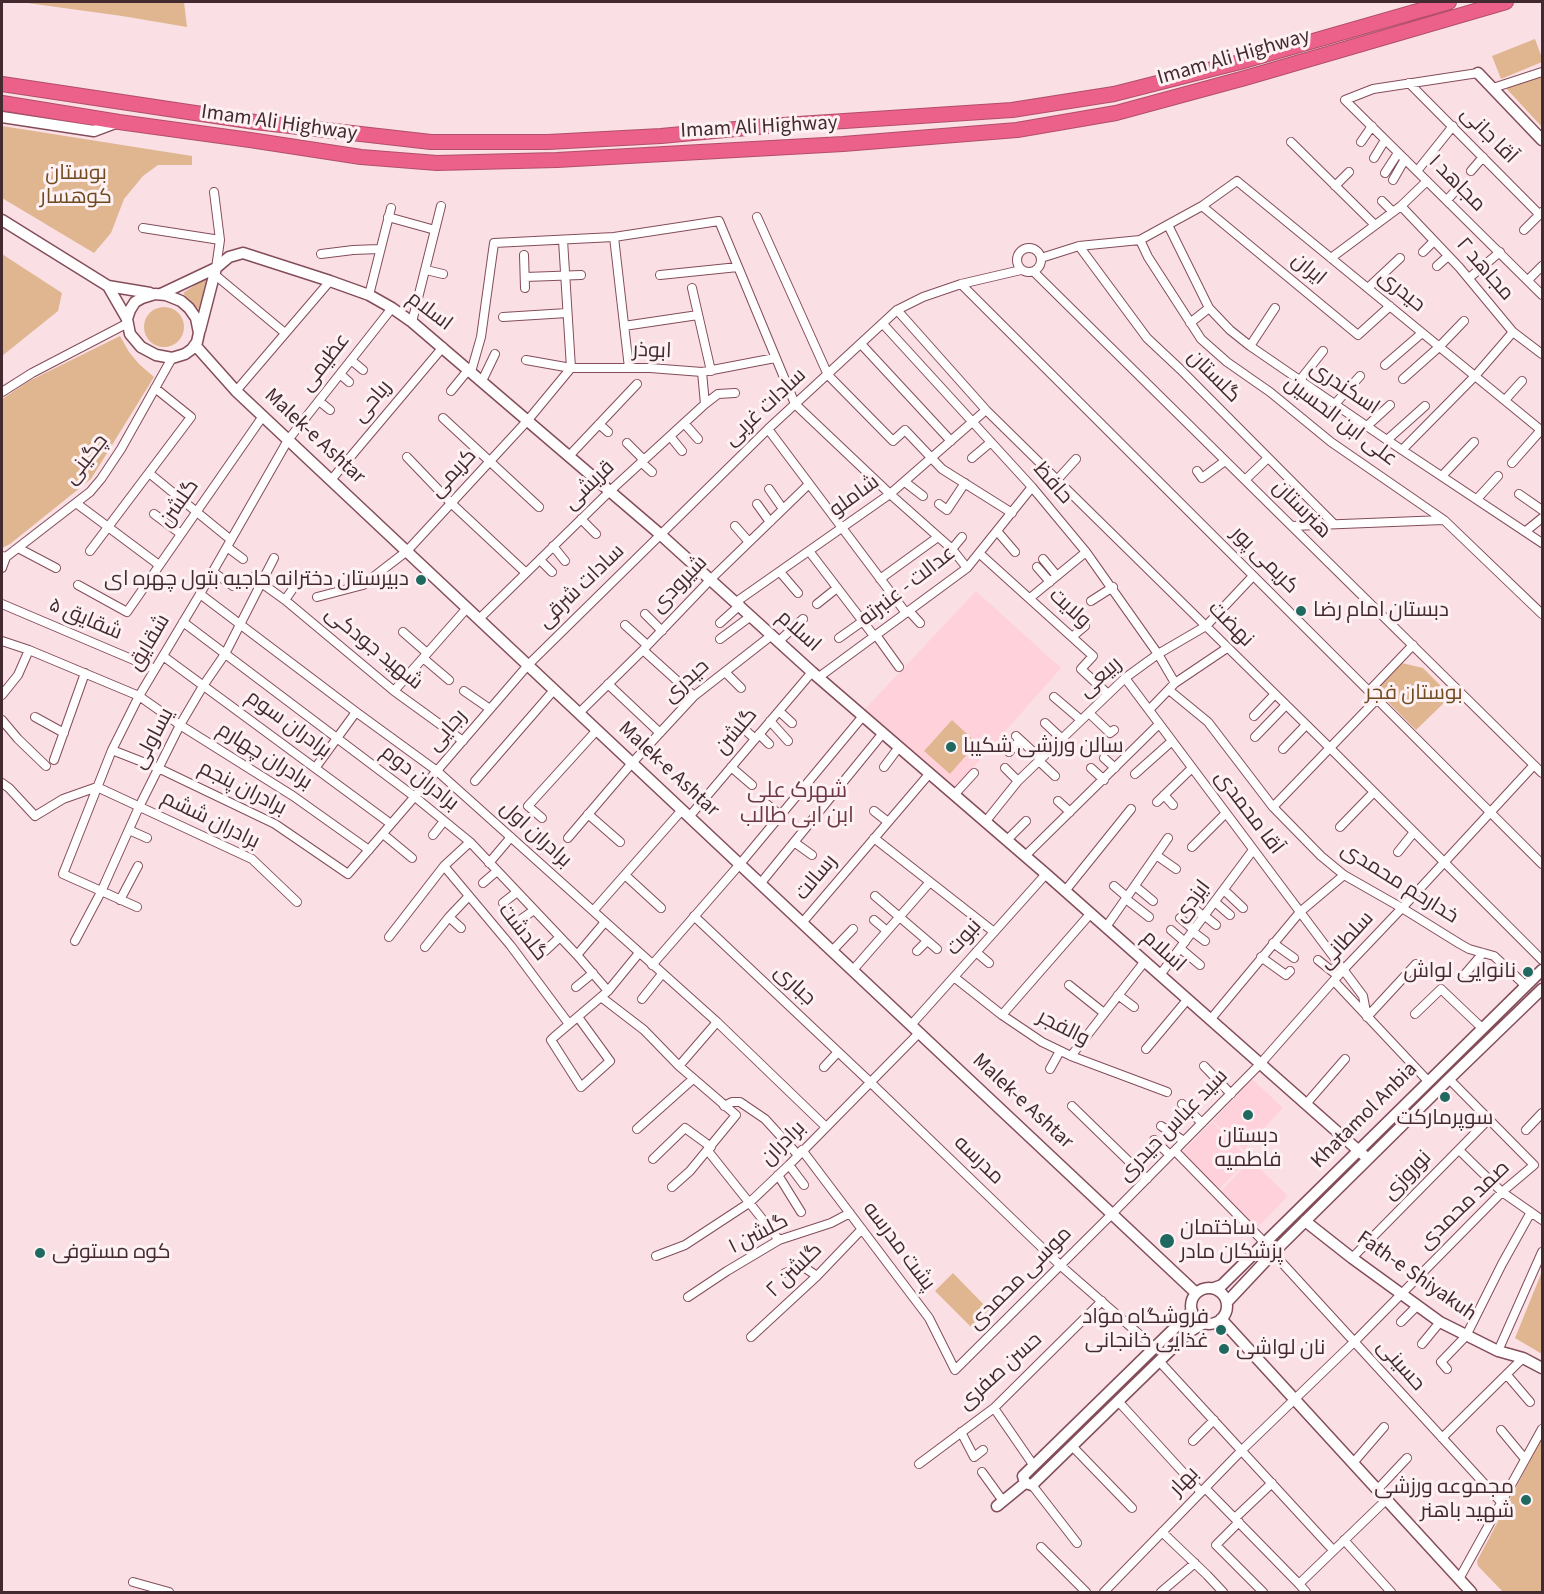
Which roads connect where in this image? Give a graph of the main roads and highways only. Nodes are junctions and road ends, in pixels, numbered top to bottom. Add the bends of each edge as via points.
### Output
1 (1449, 2) edge
2 (1506, 2) edge
3 (2, 84) edge
4 (2, 103) edge

1 - 3 highway, Imam Ali Highway via 1114,94 1012,110 661,136 548,142 431,142 255,122
2 - 4 highway, Imam Ali Highway via 1116,113 1017,130 843,144 436,163 361,157

